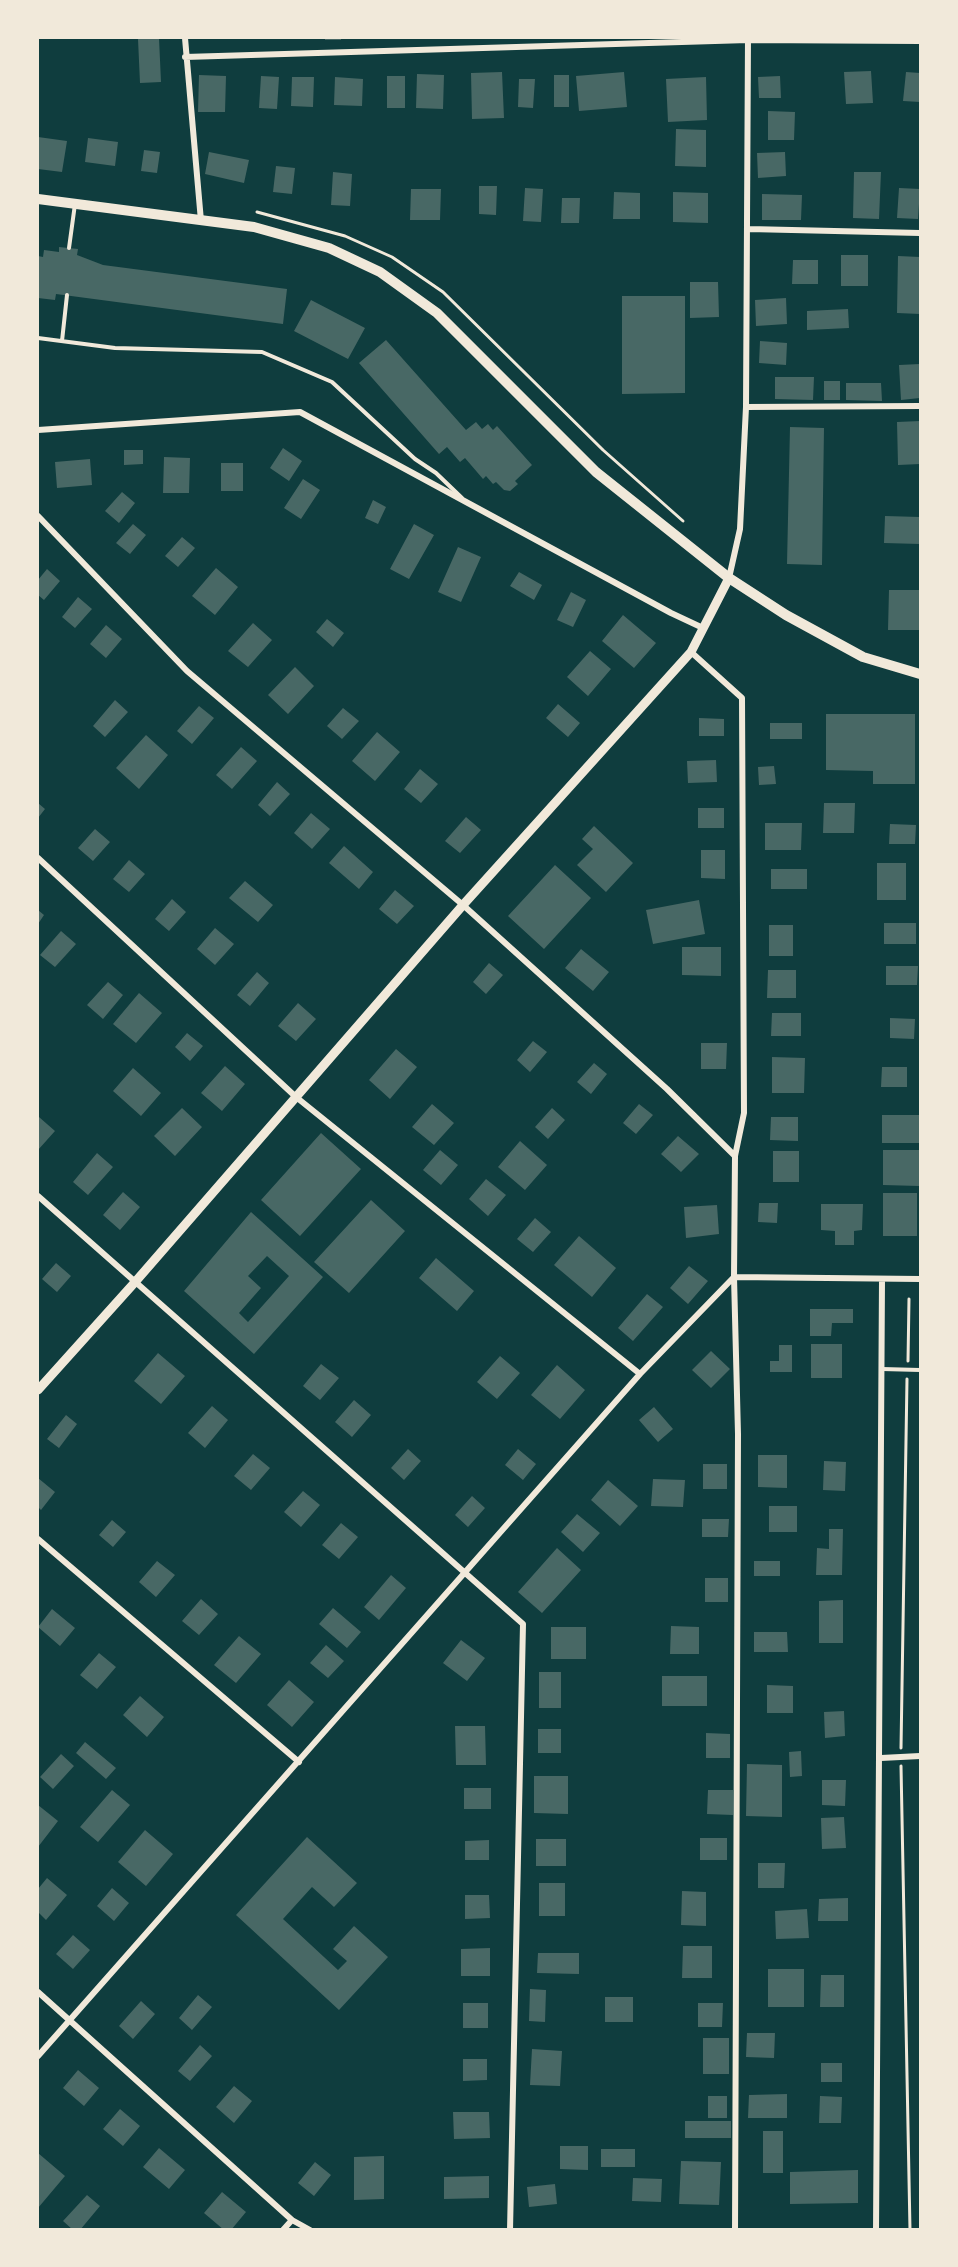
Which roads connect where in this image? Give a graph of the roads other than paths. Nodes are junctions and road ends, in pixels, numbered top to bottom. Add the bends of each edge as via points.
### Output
1 (185, 38) edge
2 (748, 39) edge
3 (921, 41) edge
4 (185, 57) junction
5 (38, 199) edge
6 (75, 204) junction
7 (201, 221) junction
8 (749, 229) junction
9 (921, 233) edge
10 (69, 248) dead end
11 (67, 295) dead end
12 (38, 338) edge
13 (62, 341) junction
14 (921, 405) edge
15 (746, 407) junction
16 (38, 430) edge
17 (464, 500) junction
18 (38, 516) edge
19 (729, 578) junction
20 (703, 628) junction
21 (691, 652) junction
22 (921, 675) edge
23 (38, 858) edge
24 (463, 905) junction
25 (296, 1097) junction
26 (735, 1156) junction
27 (38, 1196) edge
28 (734, 1277) junction
29 (921, 1279) edge
30 (882, 1280) junction
31 (136, 1281) junction
32 (882, 1369) junction
33 (921, 1370) edge
34 (640, 1374) junction
35 (38, 1390) edge
36 (38, 1539) edge
37 (465, 1571) junction
38 (921, 1756) edge
39 (880, 1758) junction
40 (299, 1762) junction
41 (38, 1992) edge
42 (71, 2020) junction
43 (38, 2056) edge
44 (292, 2220) junction
45 (283, 2229) edge
46 (290, 2229) edge
47 (310, 2229) edge
48 (510, 2229) edge
49 (735, 2229) edge
50 (876, 2229) edge

1 - 4 street
2 - 3 street
2 - 4 street
2 - 8 street
4 - 7 street
5 - 6 main road
6 - 7 main road
6 - 10 lane
7 - 19 main road via 254,227 329,248 380,272 437,313 614,487
8 - 9 street
8 - 15 street
11 - 13 lane
12 - 13 lane
13 - 17 lane via 115,348 262,352 332,382
14 - 15 street
15 - 19 street via 740,529
16 - 17 street via 300,412
17 - 20 street
18 - 24 street via 187,671
19 - 20 street
19 - 22 main road via 863,657
20 - 21 street
21 - 24 street
21 - 26 street via 742,698 744,1113
23 - 25 street
24 - 25 street
24 - 26 street via 667,1089
25 - 31 street
25 - 34 street
26 - 28 street
27 - 31 street
28 - 30 street
28 - 34 street
28 - 49 street via 738,1434
29 - 30 street
30 - 32 street
31 - 35 street
31 - 37 street
32 - 33 lane
32 - 39 street
34 - 37 street
36 - 40 street
37 - 40 street
37 - 48 street via 523,1624
38 - 39 street
39 - 50 street
40 - 42 street
41 - 42 street
42 - 43 street
42 - 44 street
44 - 45 street
44 - 46 street
44 - 47 street

